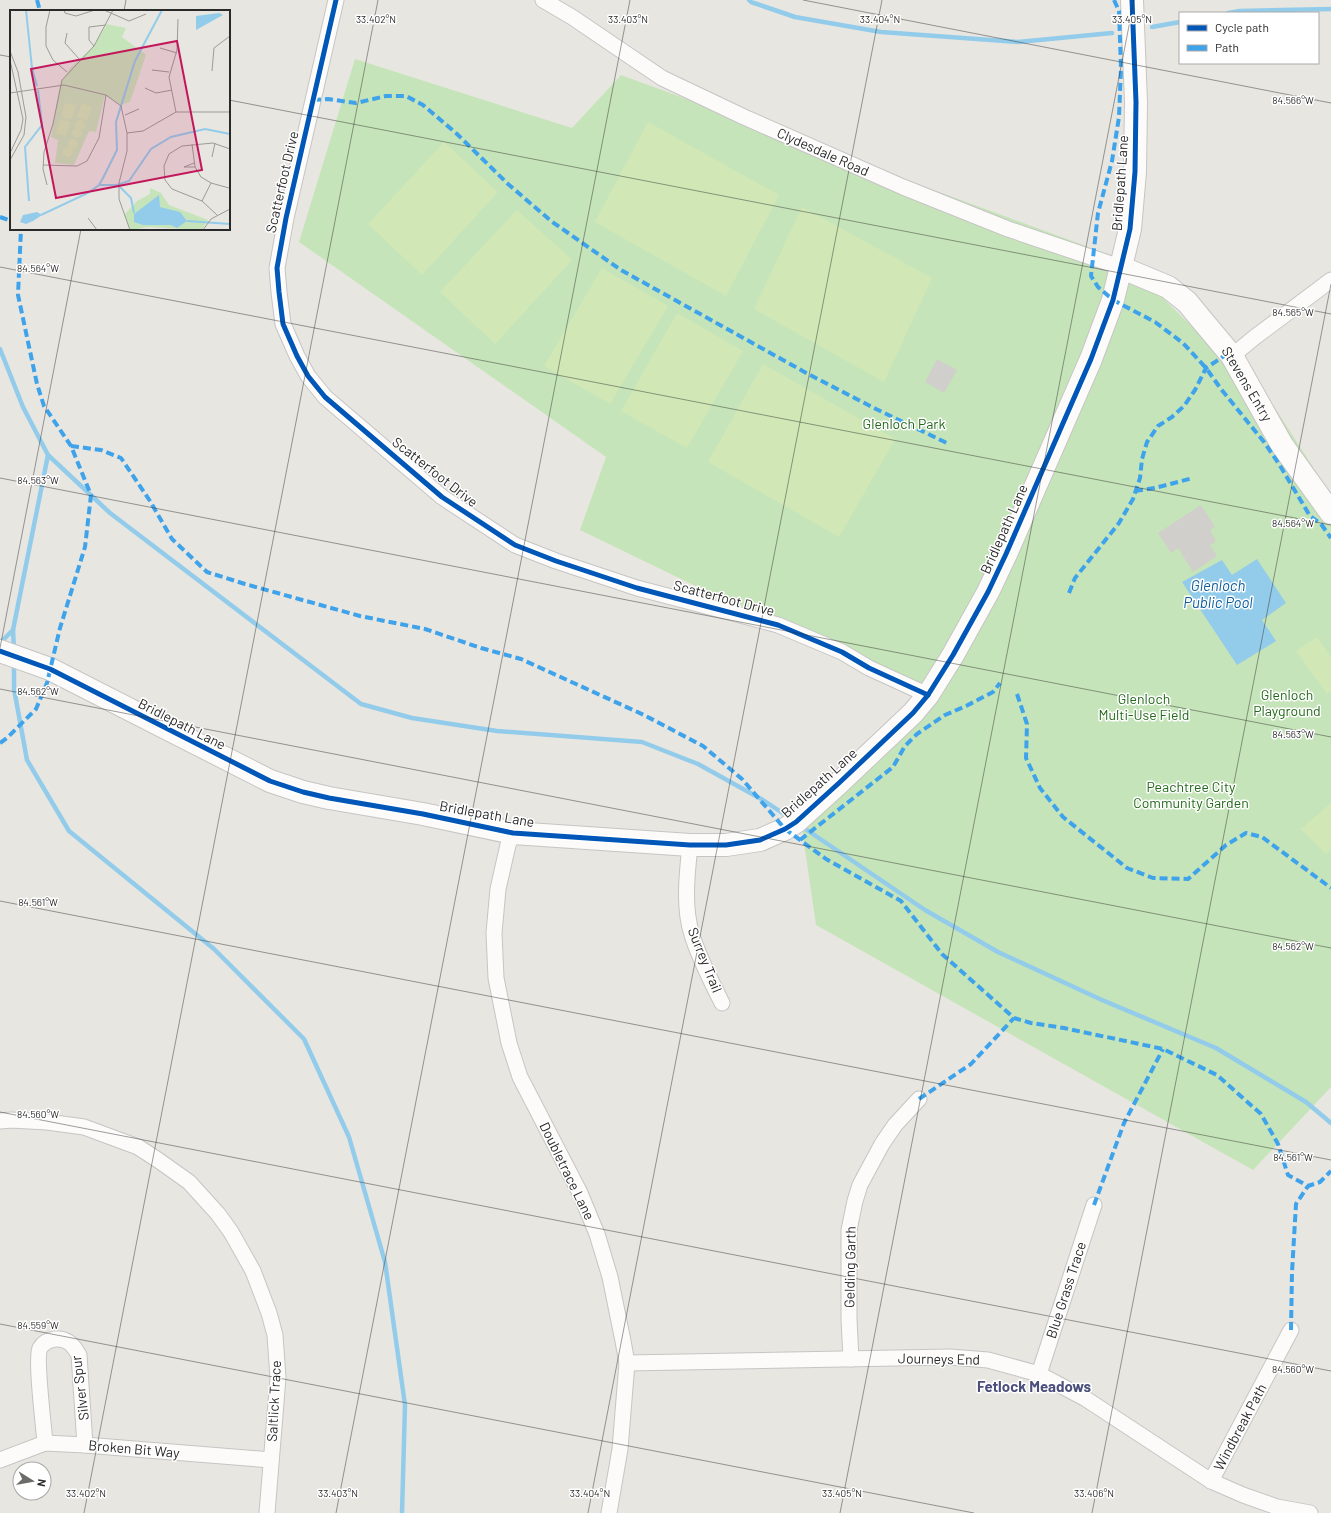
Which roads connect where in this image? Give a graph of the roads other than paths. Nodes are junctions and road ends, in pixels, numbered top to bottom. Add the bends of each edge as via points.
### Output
1 (336, 0) edge
2 (543, 0) edge
3 (1132, 0) edge
4 (1120, 266) junction
5 (1331, 280) edge
6 (1232, 356) junction
7 (1329, 508) edge
8 (0, 651) edge
9 (928, 695) junction
10 (513, 833) junction
11 (690, 845) junction
12 (722, 1003) dead end
13 (918, 1099) dead end
14 (0, 1121) edge
15 (1094, 1205) dead end
16 (1291, 1330) dead end
17 (851, 1359) junction
18 (627, 1364) junction
19 (1039, 1374) junction
20 (45, 1443) junction
21 (85, 1445) junction
22 (0, 1460) edge
23 (271, 1460) junction
24 (1211, 1481) junction
25 (267, 1513) edge
26 (609, 1513) edge
27 (1310, 1513) edge

1 - 9 street, Scatterfoot Drive via 277,268 283,324 308,376 325,397 442,497 515,545 637,588 778,625 836,649 869,668
2 - 4 street, Clydesdale Road via 662,78 744,117 982,219
3 - 4 street, Bridlepath Lane via 1136,102 1135,172 1130,229
4 - 6 street, Stevens Entry via 1168,287 1187,302
4 - 9 street, Bridlepath Lane via 1113,300 1094,351 1008,549 988,592
5 - 6 street
6 - 7 street, Stevens Entry via 1282,445
8 - 10 street, Bridlepath Lane via 50,669 270,781 330,798
9 - 11 street, Bridlepath Lane via 913,713 785,830 760,840 726,845
10 - 11 street, Bridlepath Lane
10 - 18 street, Doubletrace Lane via 498,889 494,933 496,978 502,1014 520,1077 580,1193 597,1234 610,1277
11 - 12 street, Surrey Trail via 687,908 691,934
13 - 17 street, Gelding Garth via 882,1144 860,1185 855,1201 849,1230
14 - 23 street, Saltlick Trace via 59,1123 84,1127 138,1147 189,1182 218,1214 253,1271 275,1335 278,1378
15 - 19 street, Blue Grass Trace
16 - 24 street, Windbreak Path
17 - 18 street, Journeys End
17 - 19 street, Journeys End via 950,1357 988,1360
18 - 26 street, Doubletrace Lane via 620,1449
19 - 24 street, Journeys End via 1086,1398
20 - 21 street, Broken Bit Way
20 - 21 street, Silver Spur via 38,1358 40,1349 46,1342 61,1339 71,1343 79,1355
20 - 22 street, Broken Bit Way
21 - 23 street, Broken Bit Way
23 - 25 street, Saltlick Trace
24 - 27 street, Journeys End via 1243,1496 1277,1507

